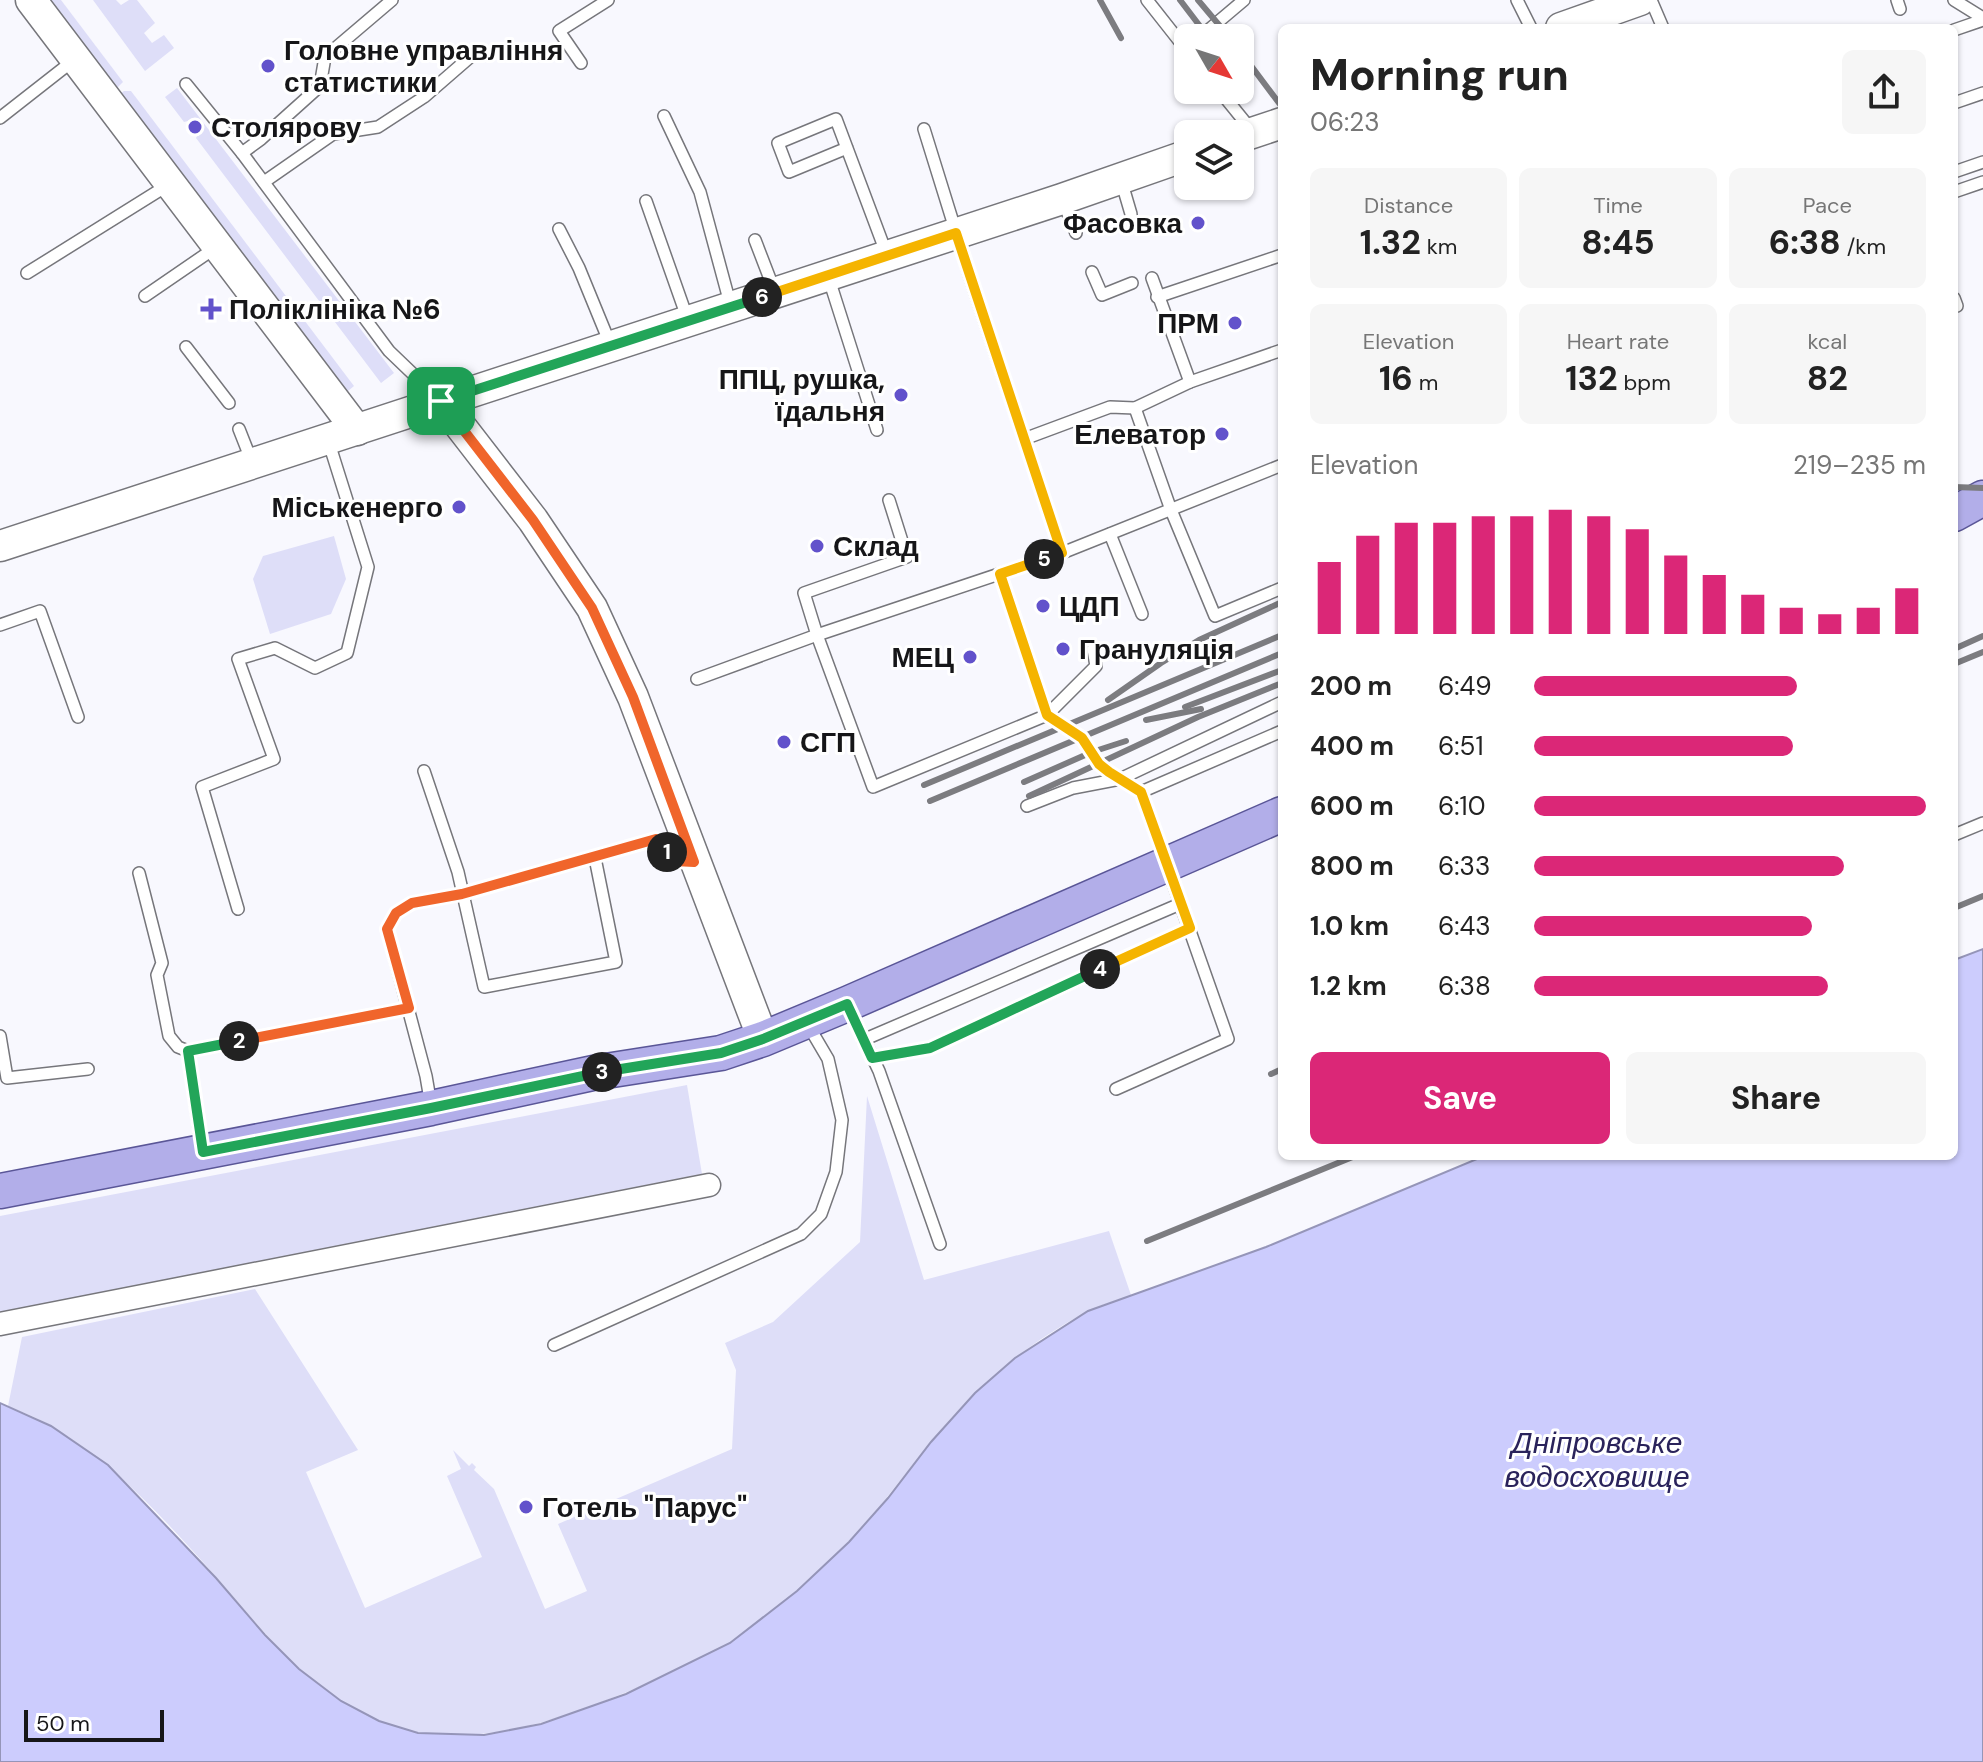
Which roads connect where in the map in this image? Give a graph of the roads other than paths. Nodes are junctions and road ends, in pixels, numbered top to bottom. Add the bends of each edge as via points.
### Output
1 (31, 0) edge
2 (392, 0) edge
3 (608, 0) edge
4 (1147, 0) edge
5 (1244, 0) edge
6 (1517, 0) edge
7 (1640, 0) edge
8 (1651, 0) edge
9 (1954, 0) edge
10 (1983, 19) edge
11 (1216, 24) edge
12 (1529, 24) edge
13 (1572, 24) edge
14 (1661, 24) edge
15 (1958, 28) edge
16 (1174, 34) edge
17 (477, 51) dead end
18 (75, 59) junction
19 (581, 63) dead end
20 (186, 84) dead end
21 (1983, 93) edge
22 (1958, 102) edge
23 (664, 116) dead end
24 (0, 118) edge
25 (1278, 124) edge
26 (924, 129) dead end
27 (1254, 132) edge
28 (847, 148) junction
29 (242, 153) junction
30 (1174, 160) edge
31 (1983, 162) edge
32 (1958, 171) edge
33 (1120, 178) junction
34 (264, 182) junction
35 (1983, 182) edge
36 (172, 183) junction
37 (1958, 191) edge
38 (1062, 199) junction
39 (646, 201) dead end
40 (1131, 214) dead end
41 (559, 229) dead end
42 (956, 233) junction
43 (1076, 233) dead end
44 (755, 240) dead end
45 (219, 246) junction
46 (887, 256) junction
47 (1278, 256) edge
48 (1092, 272) dead end
49 (27, 273) dead end
50 (828, 276) junction
51 (1152, 278) dead end
52 (1132, 283) dead end
53 (775, 293) junction
54 (145, 296) dead end
55 (1157, 297) junction
56 (731, 307) junction
57 (688, 321) junction
58 (611, 346) junction
59 (186, 347) dead end
60 (1278, 351) edge
61 (1190, 382) junction
62 (441, 401) junction
63 (229, 403) dead end
64 (1135, 408) junction
65 (239, 429) dead end
66 (357, 430) junction
67 (877, 430) dead end
68 (1024, 439) junction
69 (328, 440) junction
70 (253, 465) junction
71 (1278, 467) edge
72 (1983, 498) edge
73 (889, 500) dead end
74 (1171, 510) junction
75 (1983, 510) edge
76 (1958, 513) edge
77 (1958, 514) edge
78 (1110, 534) junction
79 (0, 546) edge
80 (1062, 553) junction
81 (1000, 574) junction
82 (1278, 590) edge
83 (1142, 614) dead end
84 (0, 625) edge
85 (817, 635) junction
86 (1093, 649) dead end
87 (697, 679) dead end
88 (1278, 704) edge
89 (1047, 715) junction
90 (78, 717) dead end
91 (1278, 733) edge
92 (424, 771) dead end
93 (1120, 779) junction
94 (1141, 792) junction
95 (1027, 806) dead end
96 (1278, 816) edge
97 (1983, 823) edge
98 (1958, 833) edge
99 (595, 858) junction
100 (694, 862) junction
101 (1167, 864) junction
102 (139, 873) dead end
103 (462, 894) junction
104 (1180, 904) junction
105 (238, 909) dead end
106 (1190, 928) junction
107 (847, 1004) junction
108 (409, 1008) junction
109 (806, 1021) junction
110 (0, 1036) edge
111 (763, 1039) junction
112 (863, 1040) junction
113 (188, 1051) junction
114 (872, 1058) junction
115 (88, 1069) dead end
116 (1116, 1089) dead end
117 (431, 1108) junction
118 (203, 1152) junction
119 (709, 1185) dead end
120 (0, 1191) edge
121 (940, 1244) dead end
122 (0, 1324) edge
123 (554, 1345) dead end

1 - 18 main road
2 - 29 lane via 325,57 320,86
3 - 19 lane via 559,31
4 - 16 lane
5 - 11 lane
6 - 12 lane
7 - 13 main road
8 - 14 lane
9 - 10 lane
10 - 15 lane
17 - 34 lane via 424,97 378,127 333,134
18 - 24 lane
18 - 36 main road
20 - 29 lane
21 - 22 lane
23 - 56 lane via 700,192
25 - 27 main road
26 - 42 lane
28 - 28 lane via 836,119 778,143 789,172
28 - 46 lane
29 - 34 lane
30 - 33 main road
31 - 32 lane
33 - 38 main road
33 - 40 lane
34 - 62 lane via 389,351
35 - 37 lane
36 - 45 main road
36 - 49 lane
38 - 42 main road
38 - 43 lane
39 - 57 lane
41 - 58 lane
42 - 46 main road
42 - 68 lane
44 - 53 lane
45 - 54 lane
45 - 66 main road
46 - 50 main road
47 - 55 lane
48 - 52 lane via 1102,295
50 - 53 main road
50 - 67 lane
51 - 55 lane
53 - 56 main road
55 - 61 lane
56 - 57 main road
57 - 58 main road
58 - 62 main road
59 - 63 lane
60 - 61 lane
61 - 64 lane
62 - 66 main road
62 - 100 main road via 533,520 592,608 633,697
64 - 68 lane via 1110,407
64 - 74 lane
65 - 70 lane
66 - 69 main road
68 - 80 lane
69 - 70 main road
69 - 105 lane via 368,567 347,653 315,668 275,648 238,659 274,759 202,787
70 - 79 main road
71 - 74 lane
72 - 76 main road
73 - 85 lane via 907,557 804,593
74 - 78 lane
74 - 82 lane via 1215,616
75 - 77 main road
78 - 80 lane
78 - 83 lane
80 - 81 lane
81 - 85 lane
81 - 89 lane
84 - 90 lane via 40,611
85 - 87 lane
85 - 89 lane via 873,787
86 - 89 lane via 1096,666
88 - 93 lane
89 - 93 lane via 1082,738 1099,764
91 - 94 lane
92 - 103 lane
93 - 94 lane
93 - 95 lane via 1073,788
94 - 101 lane
96 - 101 main road
97 - 98 lane
99 - 100 lane via 656,839 675,861
99 - 103 lane
99 - 103 lane via 616,962 484,987
100 - 111 main road
101 - 104 lane
101 - 107 main road
102 - 113 lane via 162,963 157,975 169,1036
103 - 108 lane via 412,903 396,913 387,929
104 - 106 lane
104 - 112 lane
106 - 114 lane via 930,1048
106 - 116 lane via 1228,1039
107 - 109 main road
107 - 112 lane
108 - 113 lane
108 - 117 lane
109 - 111 main road
109 - 123 lane via 828,1059 842,1120 836,1172 821,1214 801,1234
110 - 115 lane via 7,1078
111 - 117 main road via 721,1053 593,1073
112 - 114 lane
113 - 118 lane
114 - 121 lane
117 - 118 main road
118 - 120 main road
119 - 122 street

